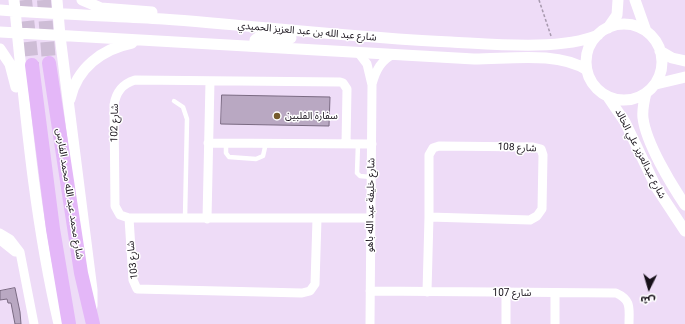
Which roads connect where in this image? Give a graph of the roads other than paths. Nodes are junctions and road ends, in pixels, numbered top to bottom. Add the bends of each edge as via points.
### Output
1 (14, 0) edge
2 (57, 0) edge
3 (82, 0) edge
4 (618, 0) edge
5 (635, 0) edge
6 (0, 10) edge
7 (15, 11) junction
8 (58, 14) junction
9 (207, 23) junction
10 (608, 28) junction
11 (646, 31) junction
12 (0, 32) edge
13 (16, 34) junction
14 (598, 35) junction
15 (60, 36) junction
16 (356, 36) junction
17 (146, 40) junction
18 (255, 46) junction
19 (0, 49) edge
20 (660, 51) junction
21 (358, 52) junction
22 (395, 54) junction
23 (685, 61) edge
24 (49, 63) tunnel mouth
25 (32, 66) tunnel mouth
26 (587, 70) junction
27 (685, 77) edge
28 (210, 81) junction
29 (656, 84) junction
30 (372, 85) junction
31 (646, 93) junction
32 (608, 97) junction
33 (174, 101) dead end
34 (69, 103) junction
35 (26, 121) junction
36 (208, 143) junction
37 (226, 143) junction
38 (266, 143) junction
39 (346, 144) junction
40 (358, 144) junction
41 (372, 144) junction
42 (372, 176) junction
43 (685, 205) edge
44 (429, 216) junction
45 (129, 218) junction
46 (371, 218) junction
47 (185, 219) junction
48 (207, 219) junction
49 (317, 219) junction
50 (685, 231) edge
51 (0, 233) edge
52 (0, 240) edge
53 (23, 270) junction
54 (370, 291) junction
55 (427, 292) junction
56 (506, 293) junction
57 (555, 293) junction
58 (92, 320) edge
59 (34, 324) edge
60 (59, 324) edge
61 (69, 324) edge
62 (370, 324) edge
63 (506, 324) edge
64 (555, 324) edge
65 (629, 324) edge

1 - 7 street
2 - 8 street
3 - 9 street via 101,8 176,15
4 - 10 street via 617,15
5 - 11 street
6 - 7 street, شارع عبد الله بن عبد العزيز الحميدي
7 - 8 street, شارع عبد الله بن عبد العزيز الحميدي
7 - 13 street
8 - 9 street, شارع عبد الله بن عبد العزيز الحميدي
8 - 15 street
9 - 16 street, شارع عبد الله بن عبد العزيز الحميدي
10 - 11 street via 628,25
10 - 14 street
11 - 20 street via 654,38
12 - 13 street, شارع عبد الله بن عبد العزيز الحميدي
13 - 15 street, شارع عبد الله بن عبد العزيز الحميدي
13 - 35 street
14 - 16 street, شارع عبد الله بن عبد العزيز الحميدي via 576,42 553,44 478,43
14 - 26 street via 588,50
15 - 17 street, شارع عبد الله بن عبد العزيز الحميدي
15 - 34 street
16 - 18 street via 322,39 260,37 255,40
17 - 18 street, شارع عبد الله بن عبد العزيز الحميدي
17 - 34 street via 115,47 93,60 78,80
18 - 21 street, شارع عبد الله بن عبد العزيز الحميدي
19 - 35 street via 10,64
20 - 23 street via 672,58
20 - 29 street via 662,66
21 - 22 street, شارع عبد الله بن عبد العزيز الحميدي
21 - 30 street, شارع خليفة عبد الله باهو via 367,64
22 - 26 street, شارع عبد الله بن عبد العزيز الحميدي via 474,59 552,58 574,63
22 - 30 street, شارع خليفة عبد الله باهو via 378,67
24 - 58 main road, شارع محمد عبد الله محمد الفارس via 78,259
25 - 61 main road, شارع محمد عبد الله محمد الفارس via 53,229
26 - 32 street via 593,84
27 - 29 street
28 - 36 street
28 - 39 street, شارع 102 via 343,83 347,89
28 - 45 street, شارع 102 via 135,80 128,82 118,91 114,105 115,206 120,215
29 - 31 street
30 - 41 street, شارع خليفة عبد الله باهو
31 - 32 street via 628,100
31 - 43 street, شارع عبدالعزيز علي الخالد via 643,109 647,132
32 - 50 street, شارع عبدالعزيز علي الخالد via 625,122 656,187
33 - 47 lane via 186,110 187,119
34 - 58 street via 92,290
35 - 60 street
36 - 37 street
36 - 48 street
37 - 38 street
37 - 38 lane via 226,153 229,157 256,159 265,154
38 - 39 street
39 - 40 street
40 - 41 street
40 - 42 lane via 357,173 360,176
41 - 42 street, شارع خليفة عبد الله باهو
42 - 46 street, شارع خليفة عبد الله باهو
44 - 44 street, شارع 108 via 530,220 537,216 542,209 541,149 534,146 433,148 429,155
44 - 55 street, شارع 108
45 - 47 street
45 - 49 street, شارع 103 via 133,280 137,289 302,293 310,291 315,284
46 - 49 street
46 - 54 street, شارع خليفة عبد الله باهو
47 - 48 street
48 - 49 street
51 - 53 street via 18,247
52 - 53 street via 16,253
53 - 59 street
54 - 55 street, شارع 107
54 - 62 street, شارع خليفة عبد الله باهو
55 - 56 street, شارع 107
56 - 57 street, شارع 107
56 - 63 street
57 - 64 street
57 - 65 street, شارع 107 via 616,293 625,296 629,304

